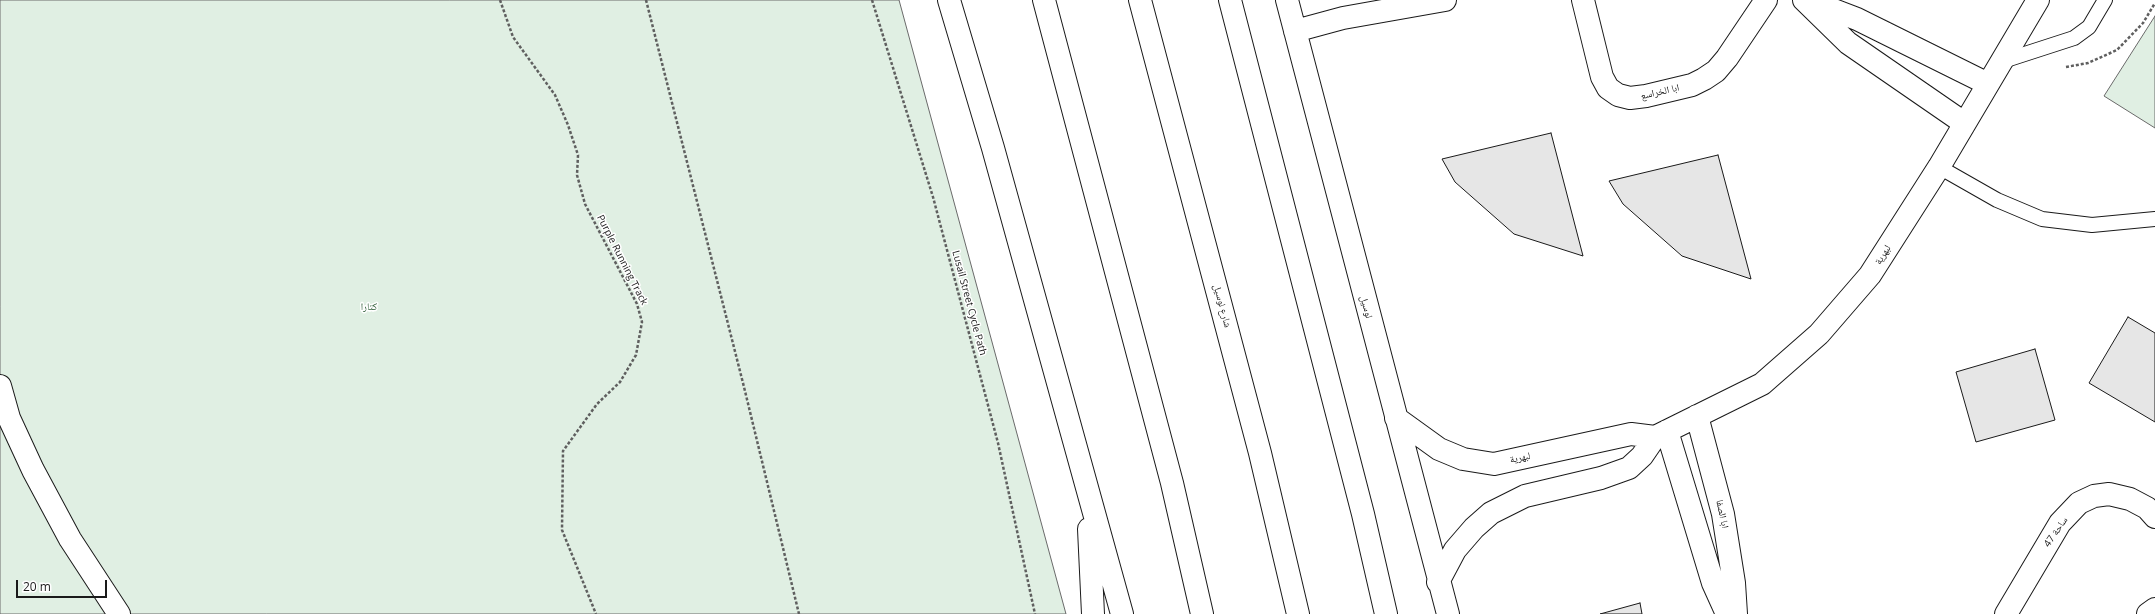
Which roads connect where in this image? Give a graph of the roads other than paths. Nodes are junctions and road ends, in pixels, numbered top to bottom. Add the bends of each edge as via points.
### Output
1 (949, 0) edge
2 (1044, 0) edge
3 (1140, 0) edge
4 (1230, 0) edge
5 (1287, 0) edge
6 (1445, 0) edge
7 (1583, 0) edge
8 (1766, 0) edge
9 (1804, 0) edge
10 (1808, 0) edge
11 (2038, 0) edge
12 (2105, 0) edge
13 (1295, 31) junction
14 (2000, 62) junction
15 (1988, 84) junction
16 (1964, 123) junction
17 (1939, 167) junction
18 (2155, 219) edge
19 (0, 386) edge
20 (1697, 416) junction
21 (1396, 418) junction
22 (1661, 434) junction
23 (1088, 496) junction
24 (2155, 516) edge
25 (1438, 582) junction
26 (2155, 609) edge
27 (119, 614) edge
28 (1093, 614) edge
29 (1122, 614) edge
30 (1202, 614) edge
31 (1298, 614) edge
32 (1386, 614) edge
33 (1448, 614) edge
34 (1727, 614) edge
35 (1736, 614) edge
36 (2006, 614) edge
37 (2148, 614) edge

1 - 23 main road via 993,148
2 - 30 main road via 1172,483
3 - 31 main road, شارع لوسيل via 1260,453
4 - 32 main road via 1363,514
5 - 13 main road, لوسيل
6 - 13 main road via 1343,18
7 - 8 main road, ابا الخراسع via 1602,77 1608,88 1618,95 1630,98 1692,84 1716,71
9 - 16 main road via 1848,43
10 - 15 main road via 1857,19
11 - 14 main road, لبهرية
12 - 14 lane via 2089,27 2074,38
13 - 21 main road, لوسيل
14 - 15 main road, لبهرية
15 - 16 main road, لبهرية
16 - 17 main road, لبهرية
17 - 18 lane via 1997,200 2042,219 2092,224
17 - 20 main road, لبهرية via 1870,275 1819,334 1762,384
19 - 27 main road via 9,418 33,470 70,539
20 - 22 main road, لبهرية
20 - 35 main road, ابا الصفا via 1723,514 1734,583
21 - 22 main road, لبهرية via 1439,450 1463,459 1494,464 1631,434
21 - 25 main road, لوسيل
22 - 25 main road, لبهرية via 1629,468 1601,478 1525,496 1491,513 1455,550
22 - 34 main road via 1713,583
23 - 28 main road
23 - 29 main road
24 - 36 main road, ساحة 47 via 2147,508 2130,499 2109,494 2094,496 2078,503 2060,523
25 - 33 main road, لوسيل
26 - 37 main road

